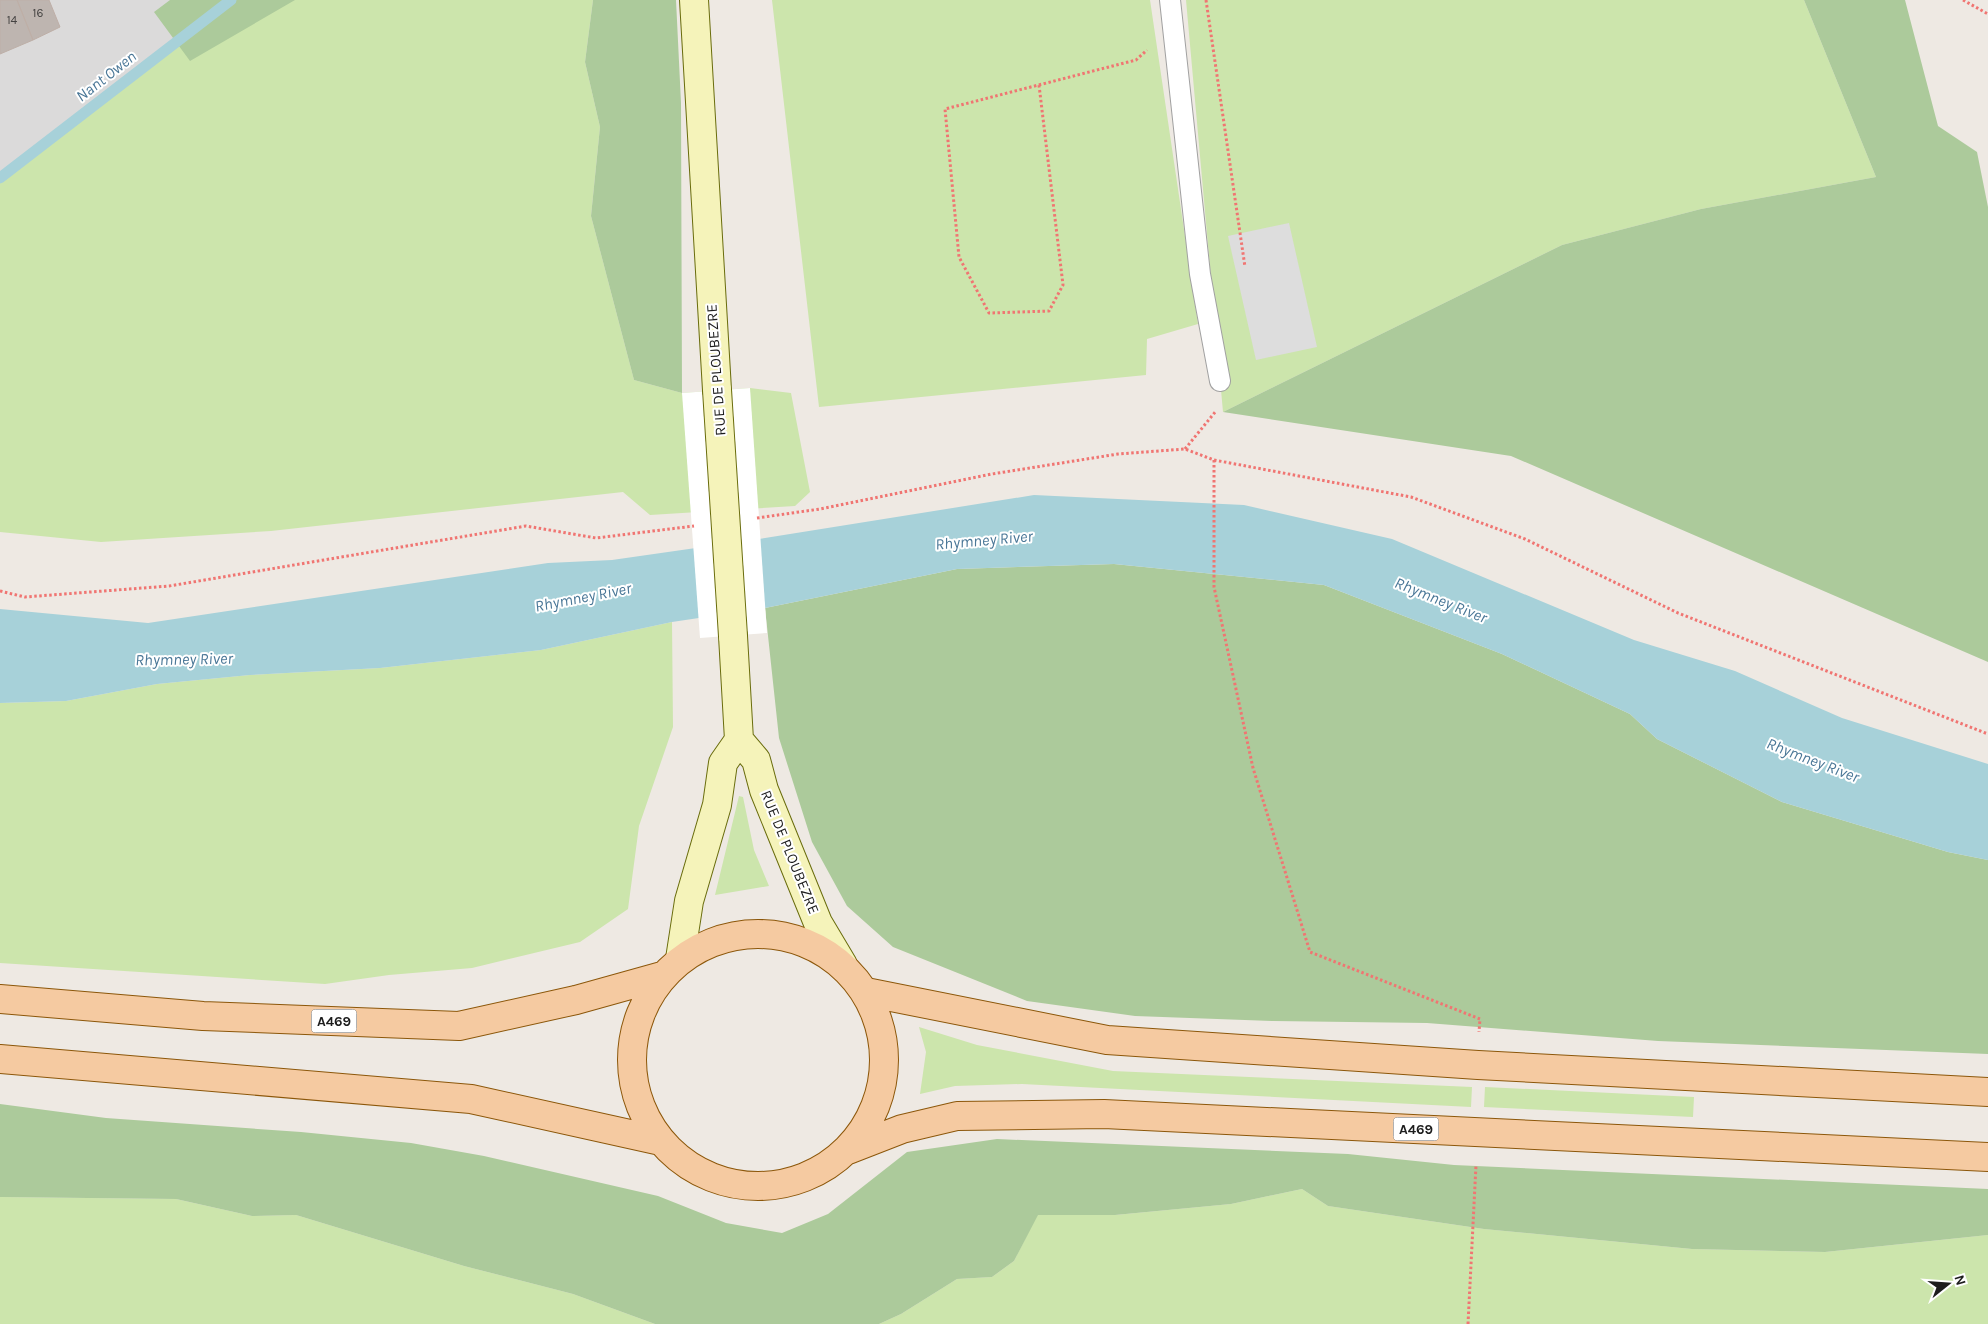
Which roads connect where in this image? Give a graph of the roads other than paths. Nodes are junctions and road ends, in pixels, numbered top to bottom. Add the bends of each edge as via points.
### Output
1 (694, 0) edge
2 (1170, 0) edge
3 (1220, 381) road end
4 (739, 740) junction
5 (843, 964) junction
6 (671, 968) junction
7 (866, 992) junction
8 (0, 999) edge
9 (0, 1059) edge
10 (1988, 1092) edge
11 (661, 1141) junction
12 (848, 1150) junction
13 (1988, 1157) edge

1 - 4 street, RUE DE PLOUBEZRE, bridge
2 - 3 lane via 1200,274
4 - 5 street, RUE DE PLOUBEZRE via 756,760 764,790 818,923
4 - 6 street via 722,763 717,805
5 - 6 main road via 813,944 768,932 722,938
5 - 7 main road
6 - 8 main road, A469 via 576,1000 459,1026 204,1016
6 - 11 main road via 643,1006 633,1040 632,1076 642,1110
7 - 10 main road via 1107,1040 1478,1065
7 - 12 main road via 883,1032 885,1074 873,1115
9 - 11 main road via 471,1099
11 - 12 main road via 692,1168 731,1184 774,1186 814,1174
12 - 13 main road, A469 via 902,1129 957,1116 1104,1114

